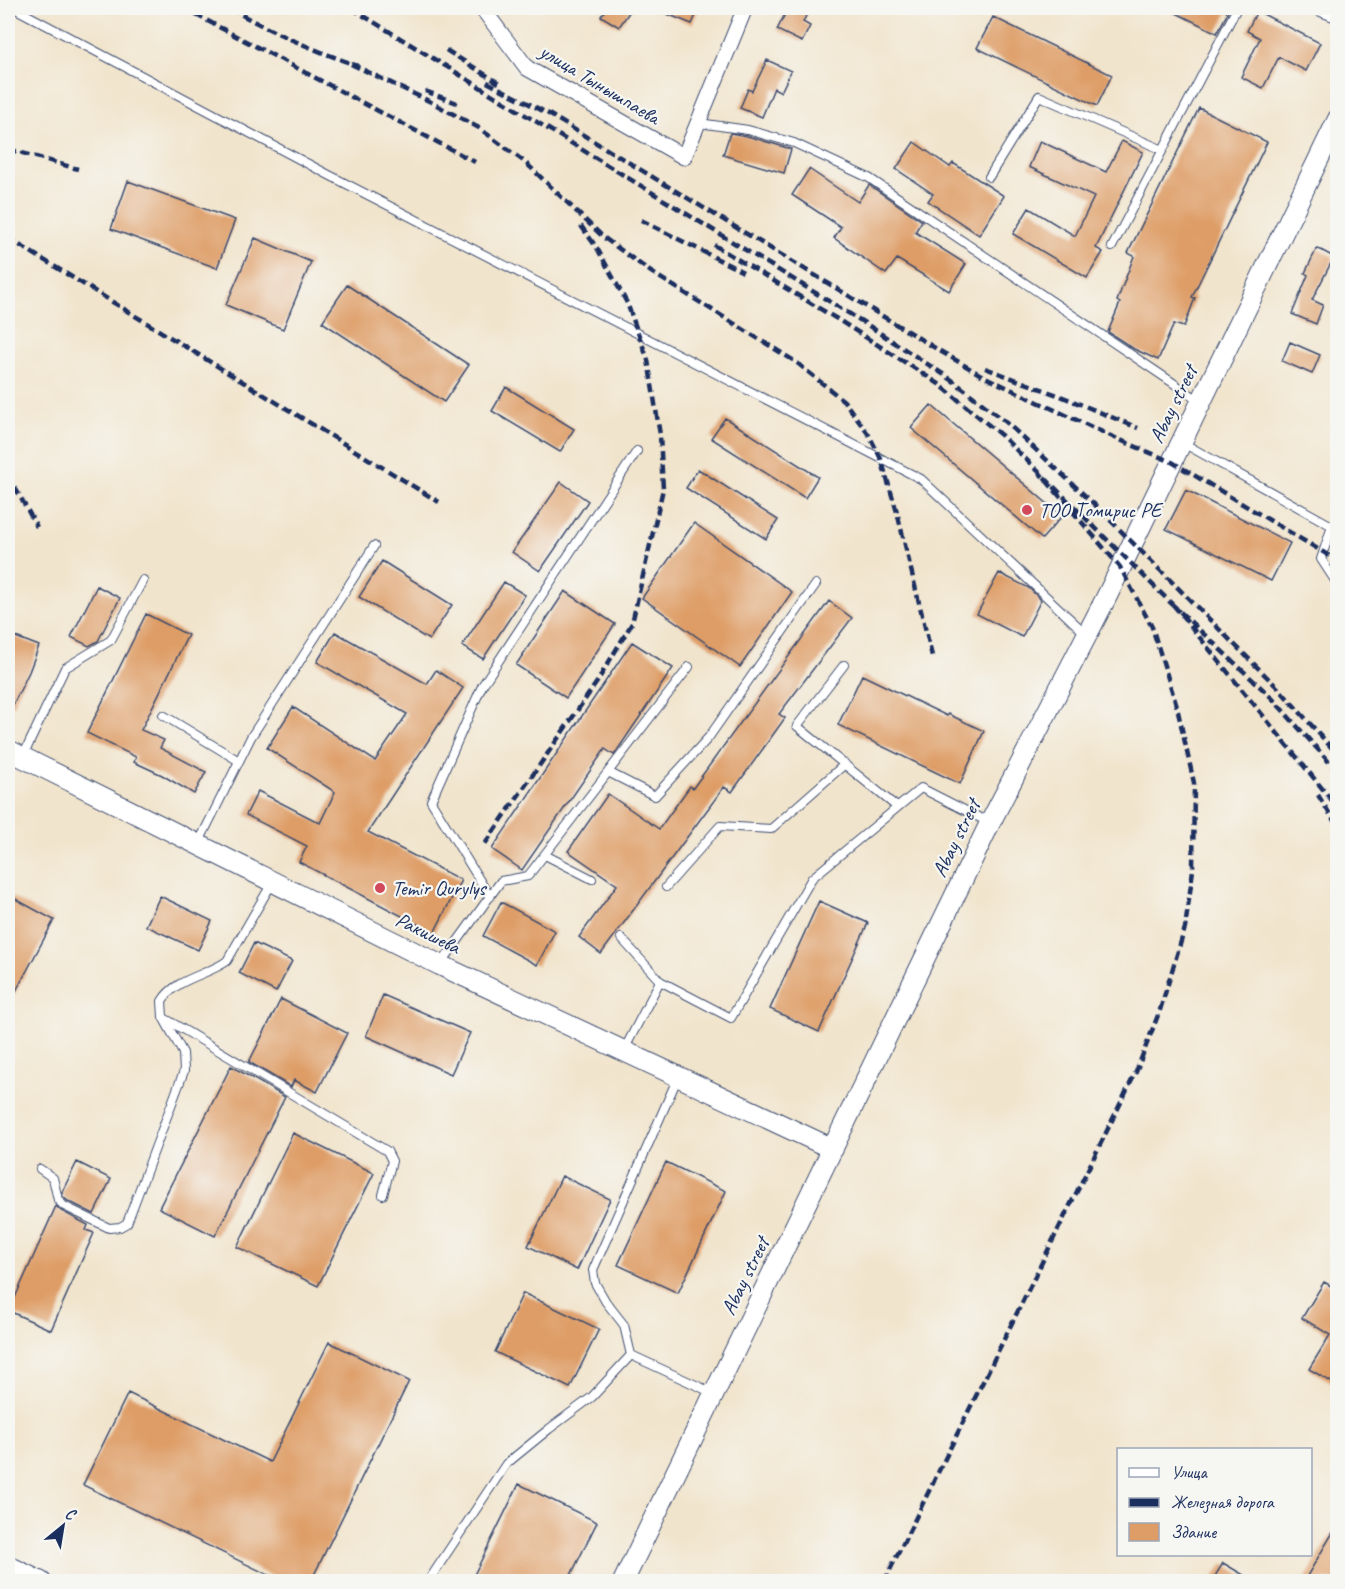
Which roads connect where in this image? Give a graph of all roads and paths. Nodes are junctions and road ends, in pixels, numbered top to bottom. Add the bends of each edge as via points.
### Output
1 (15, 8) edge
2 (482, 8) edge
3 (745, 8) edge
4 (1237, 8) edge
5 (1320, 8) edge
6 (1338, 15) edge
7 (1338, 119) edge
8 (699, 123) junction
9 (1163, 150) junction
10 (989, 177) dead end
11 (1112, 247) dead end
12 (1201, 402) junction
13 (1182, 442) junction
14 (638, 451) dead end
15 (1335, 523) edge
16 (374, 546) dead end
17 (143, 580) dead end
18 (816, 584) dead end
19 (1338, 585) edge
20 (1086, 634) junction
21 (844, 665) dead end
22 (689, 667) dead end
23 (163, 715) dead end
24 (15, 753) edge
25 (239, 761) junction
26 (845, 764) junction
27 (608, 772) junction
28 (897, 807) junction
29 (990, 823) junction
30 (197, 845) junction
31 (544, 855) junction
32 (592, 879) dead end
33 (272, 883) junction
34 (666, 887) dead end
35 (489, 897) junction
36 (621, 938) dead end
37 (440, 965) junction
38 (660, 981) junction
39 (163, 1017) junction
40 (624, 1052) junction
41 (678, 1077) junction
42 (833, 1149) junction
43 (40, 1169) dead end
44 (383, 1195) dead end
45 (631, 1355) junction
46 (714, 1394) junction
47 (8, 1566) edge
48 (431, 1577) dead end
49 (41, 1581) edge
50 (623, 1581) edge

1 - 20 lane via 921,480
2 - 8 street, улица Тынышпаева via 527,68 684,157
3 - 8 street
4 - 9 lane
5 - 6 street
7 - 12 street, Abay street
8 - 12 lane via 748,130 794,143 869,178
9 - 10 lane via 1039,96
9 - 11 lane
12 - 13 street, Abay street
13 - 15 lane
13 - 20 street, Abay street
14 - 35 lane via 482,686 431,801
15 - 19 lane via 1321,559
16 - 25 lane
17 - 24 lane via 111,640 65,668
18 - 27 lane via 710,737 655,796
20 - 29 street, Abay street
21 - 26 lane via 797,726
22 - 27 lane
23 - 25 lane
24 - 30 street, Ракишева
25 - 30 lane
26 - 28 lane
26 - 34 lane via 771,829 720,826
27 - 31 lane
28 - 29 lane via 921,788
28 - 38 lane via 812,878 731,1018
29 - 42 street, Abay street
30 - 33 street, Ракишева
31 - 32 lane
31 - 35 lane via 528,876 501,881
33 - 37 street, Ракишева
33 - 39 lane via 227,961 173,986 162,1001
35 - 37 lane
36 - 38 lane
37 - 40 street, Ракишева
38 - 40 lane
39 - 43 lane via 183,1053 184,1071 127,1223 109,1228 64,1206 58,1200 53,1178
39 - 44 lane via 387,1152 392,1161
40 - 41 street, Ракишева
41 - 42 street, Ракишева
41 - 45 lane via 593,1270 595,1283 624,1325
42 - 46 street, Abay street
45 - 46 lane
45 - 48 lane via 592,1397 506,1464
46 - 50 street, Abay street
47 - 49 street

